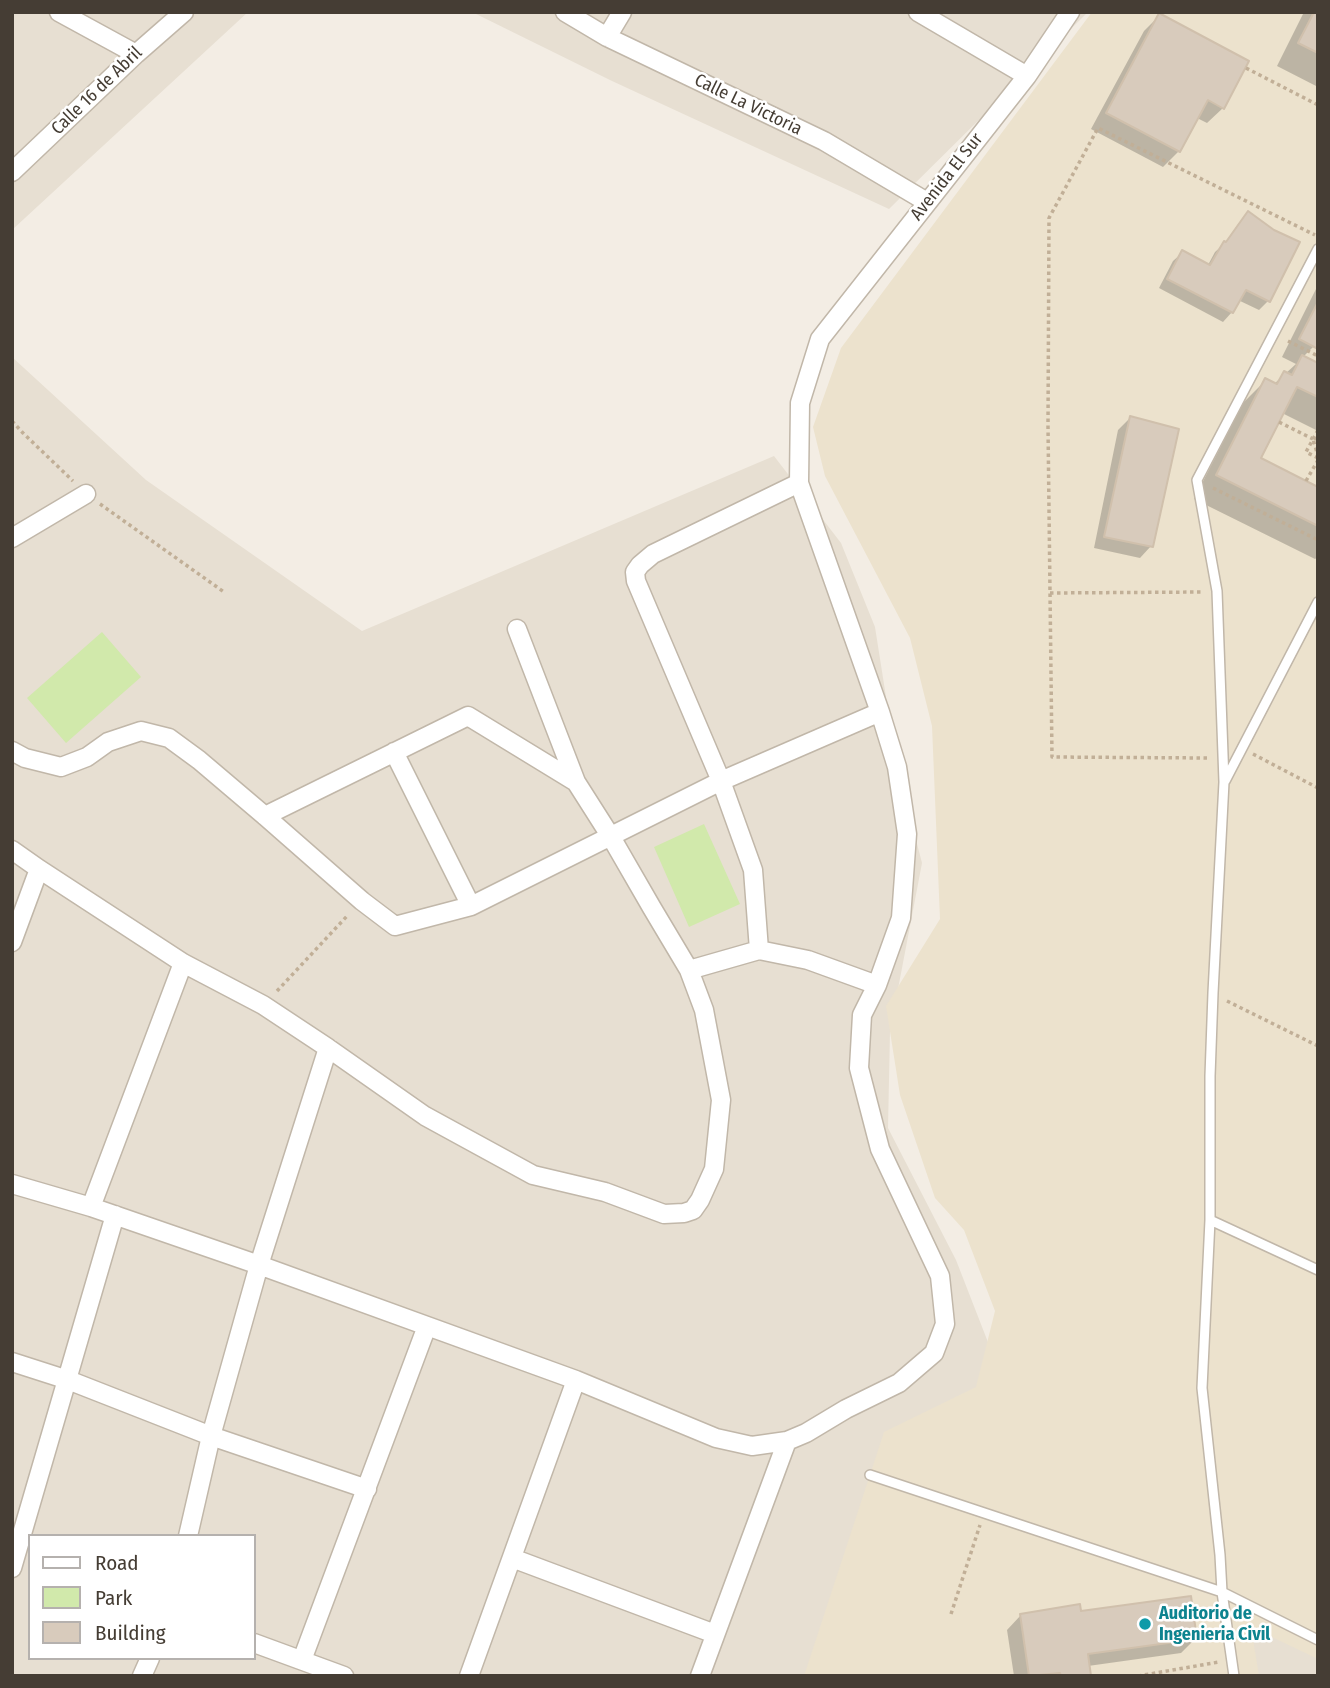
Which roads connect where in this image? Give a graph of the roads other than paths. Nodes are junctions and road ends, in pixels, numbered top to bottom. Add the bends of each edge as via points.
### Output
1 (59, 12) edge
2 (184, 12) edge
3 (565, 12) edge
4 (622, 12) edge
5 (918, 12) edge
6 (1070, 12) edge
7 (607, 37) junction
8 (136, 54) junction
9 (1027, 75) junction
10 (17, 161) edge
11 (927, 202) junction
12 (1318, 249) edge
13 (799, 483) junction
14 (86, 494) road end
15 (12, 538) edge
16 (1318, 602) edge
17 (517, 629) dead end
18 (880, 712) junction
19 (12, 751) edge
20 (394, 752) junction
21 (721, 781) junction
22 (576, 782) junction
23 (1224, 782) junction
24 (265, 816) junction
25 (611, 837) junction
26 (12, 850) edge
27 (39, 869) junction
28 (471, 906) junction
29 (12, 942) edge
30 (760, 950) junction
31 (183, 962) junction
32 (689, 970) junction
33 (877, 985) junction
34 (328, 1048) junction
35 (12, 1184) edge
36 (92, 1207) junction
37 (114, 1215) junction
38 (1210, 1220) junction
39 (259, 1265) junction
40 (1318, 1270) edge
41 (427, 1326) junction
42 (12, 1362) edge
43 (68, 1380) junction
44 (576, 1380) junction
45 (211, 1436) junction
46 (787, 1441) junction
47 (870, 1475) dead end
48 (366, 1489) junction
49 (188, 1534) edge
50 (512, 1558) junction
51 (18, 1561) edge
52 (1222, 1592) junction
53 (715, 1634) junction
54 (1318, 1640) edge
55 (256, 1644) edge
56 (149, 1660) edge
57 (302, 1660) junction
58 (142, 1676) edge
59 (344, 1676) edge
60 (469, 1676) edge
61 (701, 1676) edge
62 (1234, 1676) edge

1 - 8 street
2 - 8 street, Calle 16 de Abril
3 - 7 street, Calle La Victoria
4 - 7 street
5 - 9 street
6 - 9 street, Avenida El Sur
7 - 11 street, Calle La Victoria via 824,141
8 - 10 street, Calle 16 de Abril
9 - 11 street, Avenida El Sur
11 - 13 street, Avenida El Sur via 820,339 800,403
12 - 23 lane via 1197,480 1217,592
13 - 18 street
13 - 21 street via 653,554 635,572
14 - 15 street
16 - 23 lane
17 - 22 street
18 - 21 street
18 - 33 street via 897,766 907,834 901,918
19 - 24 street via 61,767 108,742 141,732 169,738
20 - 22 street via 468,716
20 - 24 street
20 - 28 street
21 - 25 street
21 - 30 street via 752,870
22 - 25 street
23 - 38 lane via 1210,1076
24 - 28 street via 395,926
25 - 28 street
25 - 32 street
26 - 27 street
27 - 29 street
27 - 31 street
30 - 32 street
30 - 33 street via 808,960
31 - 34 street via 263,1005
31 - 36 street
32 - 34 street via 704,1010 722,1100 714,1169 701,1200 684,1213 664,1214 605,1192 533,1175 425,1116
33 - 46 street via 862,1015 859,1068 880,1149 940,1276 945,1324 934,1353 900,1383
34 - 39 street
35 - 36 street
36 - 37 street
37 - 39 street
37 - 43 street
38 - 40 lane
38 - 52 lane via 1202,1388
39 - 41 street
39 - 45 street
41 - 44 street
41 - 48 street
42 - 43 street
43 - 45 street
43 - 51 street
44 - 46 street via 716,1438 752,1447
44 - 50 street
45 - 48 street
45 - 49 street
46 - 53 street
47 - 52 lane
48 - 57 street
50 - 53 street
50 - 60 street
52 - 54 lane
52 - 62 lane
53 - 61 street
55 - 57 street
56 - 58 street
57 - 59 street

